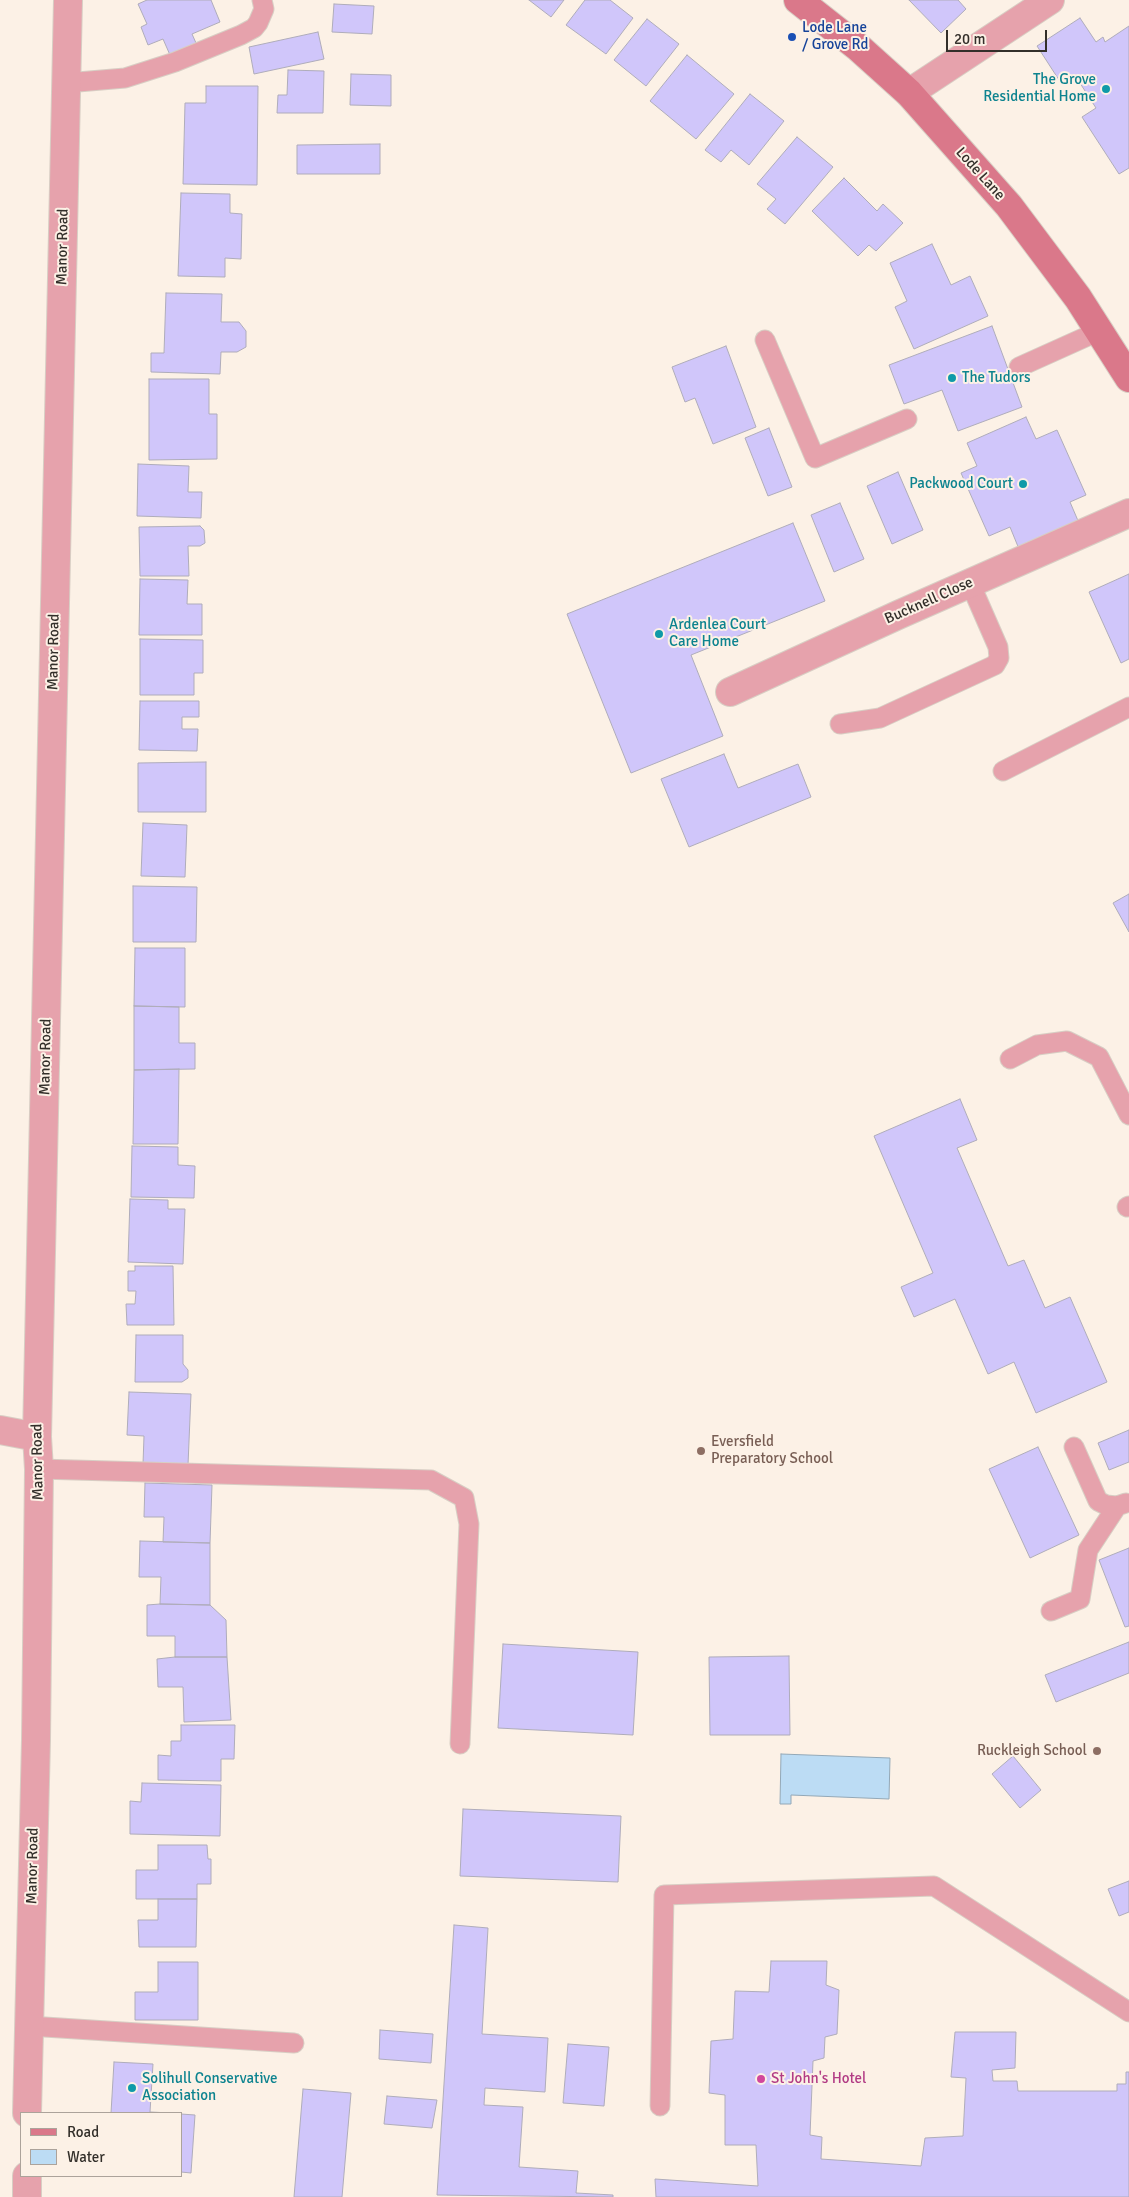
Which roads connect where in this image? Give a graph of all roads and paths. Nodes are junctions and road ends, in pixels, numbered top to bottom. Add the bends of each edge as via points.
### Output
1 (68, 0) edge
2 (262, 0) edge
3 (798, 0) edge
4 (1050, 0) edge
5 (66, 83) junction
6 (909, 93) junction
7 (1099, 331) junction
8 (765, 340) dead end
9 (1019, 368) dead end
10 (1129, 378) edge
11 (907, 419) dead end
12 (1129, 513) edge
13 (970, 583) junction
14 (730, 692) dead end
15 (1129, 707) edge
16 (840, 724) dead end
17 (1003, 771) dead end
18 (1010, 1059) dead end
19 (1129, 1115) edge
20 (0, 1430) edge
21 (37, 1437) junction
22 (1074, 1447) dead end
23 (39, 1469) junction
24 (1123, 1504) edge
25 (1051, 1611) dead end
26 (460, 1744) dead end
27 (1129, 2012) edge
28 (29, 2026) junction
29 (294, 2043) dead end
30 (660, 2106) dead end
31 (27, 2112) edge
32 (27, 2177) edge
33 (27, 2197) edge

1 - 5 street, Manor Road
2 - 5 lane via 264,9 258,24 241,35 125,78
3 - 6 main road, Lode Lane
4 - 6 street
5 - 21 street, Manor Road
6 - 7 main road, Lode Lane via 1009,206
7 - 9 lane
7 - 10 main road, Lode Lane
8 - 11 lane via 815,458
12 - 13 street, Bucknell Close
13 - 14 street, Bucknell Close
13 - 16 lane via 998,647 999,658 995,665 880,718
15 - 17 lane
18 - 19 lane via 1037,1045 1067,1041 1099,1057
20 - 21 street
21 - 23 street, Manor Road
22 - 24 lane via 1098,1501 1106,1505
23 - 26 lane via 431,1480 464,1498 469,1524
23 - 28 street, Manor Road
24 - 25 lane via 1088,1550 1080,1599
27 - 30 lane via 934,1886 664,1895
28 - 29 lane
28 - 31 street, Manor Road
32 - 33 street

